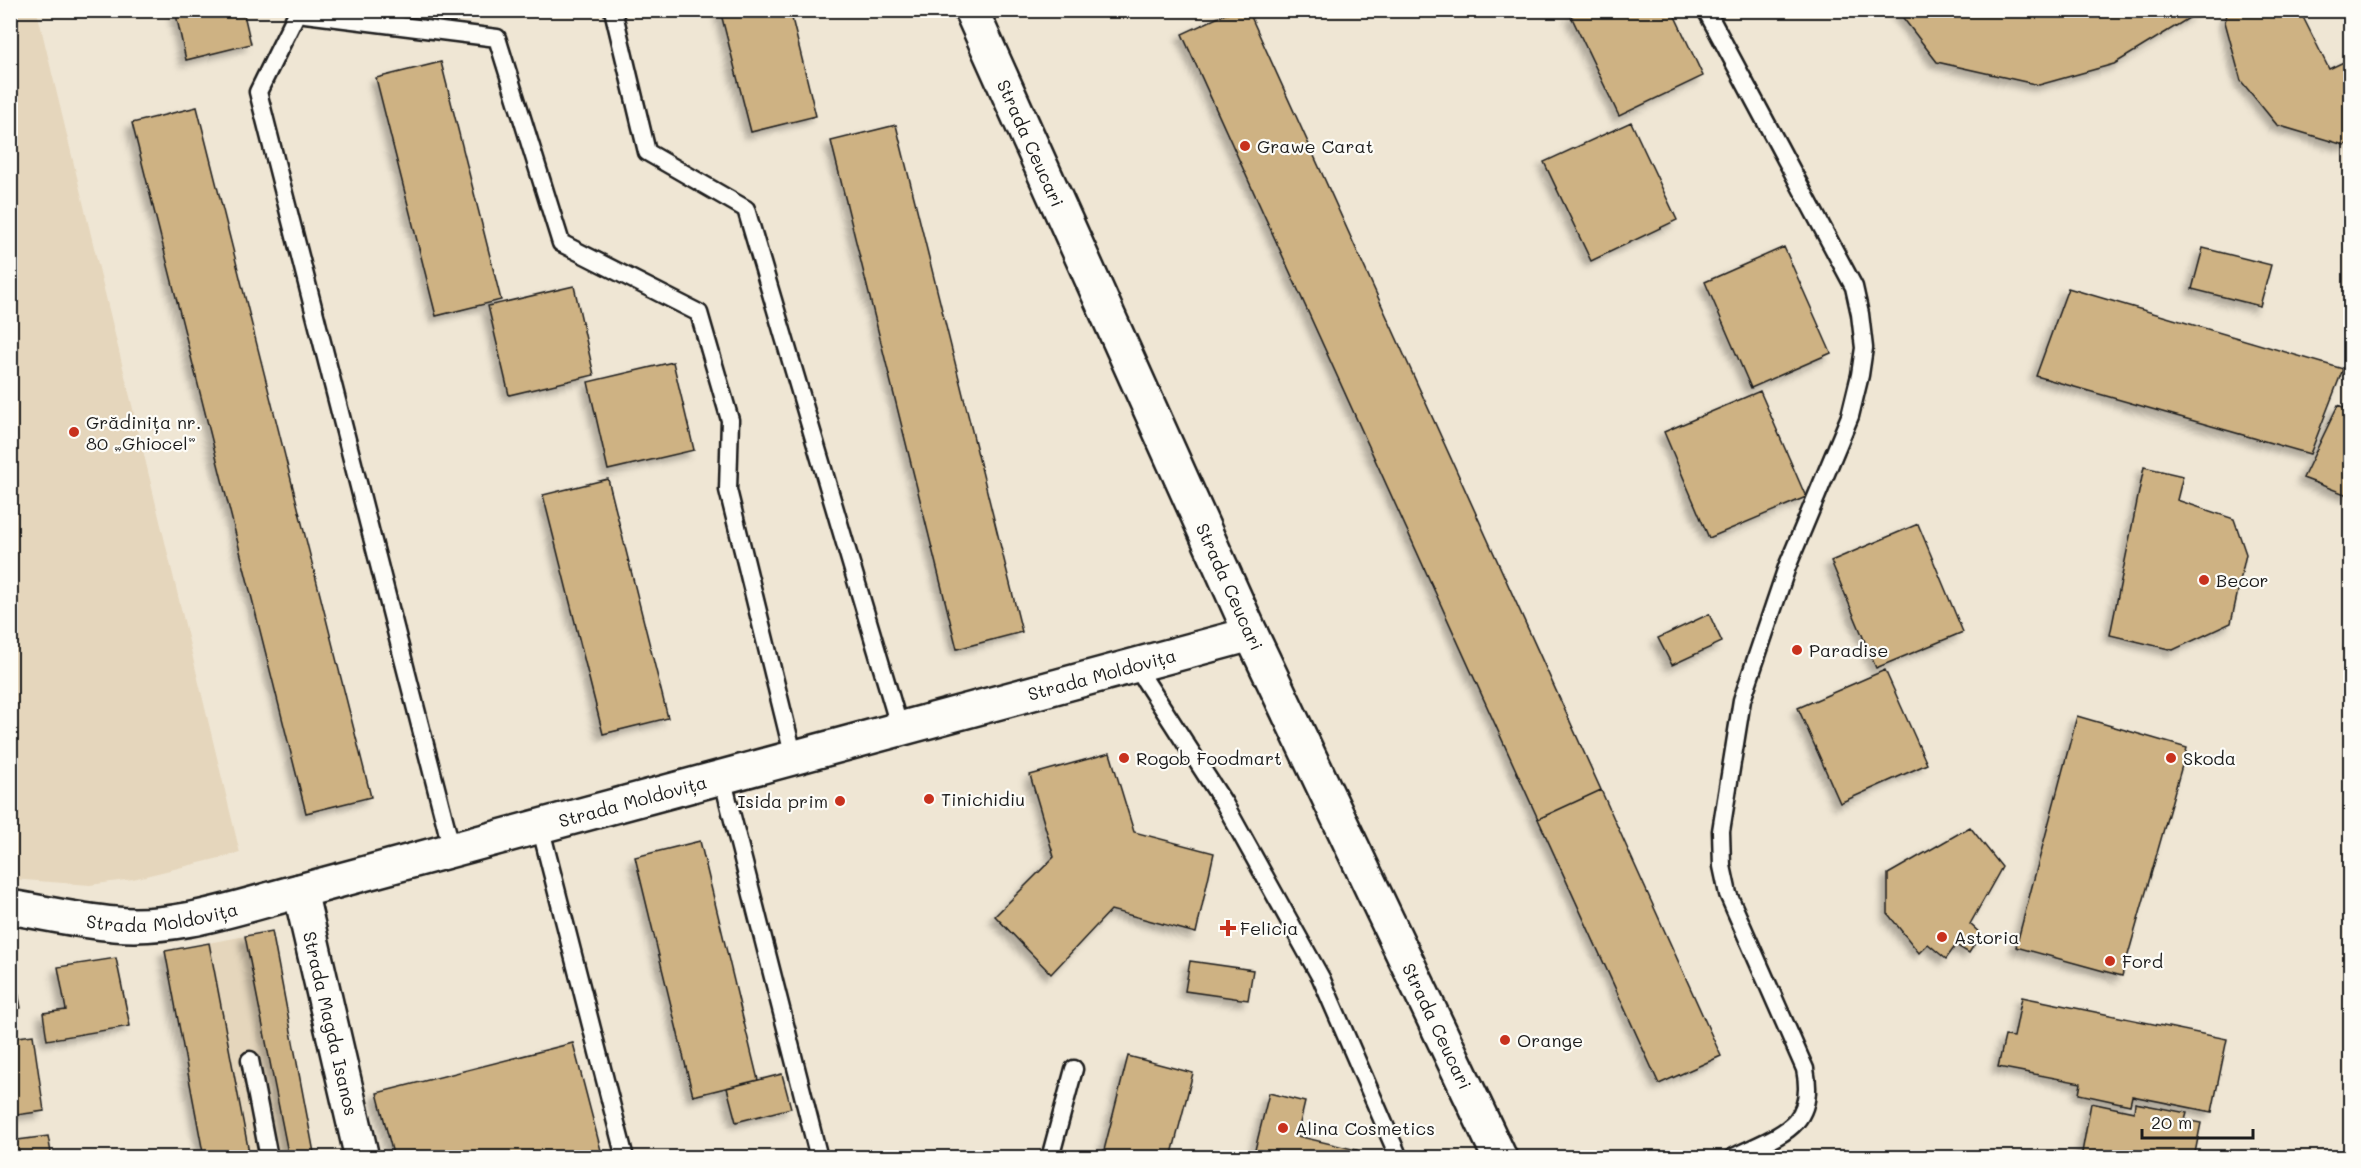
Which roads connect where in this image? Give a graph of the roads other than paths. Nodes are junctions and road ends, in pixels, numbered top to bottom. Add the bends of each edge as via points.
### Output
1 (614, 10) edge
2 (971, 10) edge
3 (1706, 10) edge
4 (297, 12) edge
5 (1251, 634) junction
6 (1135, 666) junction
7 (900, 729) junction
8 (794, 758) junction
9 (722, 777) junction
10 (540, 826) junction
11 (452, 850) junction
12 (300, 891) junction
13 (10, 908) edge
14 (250, 1060) dead end
15 (1074, 1069) dead end
16 (269, 1158) edge
17 (362, 1158) edge
18 (625, 1158) edge
19 (819, 1158) edge
20 (1050, 1158) edge
21 (1399, 1158) edge
22 (1500, 1158) edge
23 (1732, 1158) edge

1 - 7 lane via 647,152 746,210
2 - 5 street, Strada Ceucari
3 - 23 lane via 1854,287 1864,348 1850,416 1787,567 1742,700 1721,831 1728,894 1805,1069 1807,1104 1800,1120
4 - 8 lane via 497,38 561,243 699,313 730,420 728,490
4 - 11 lane via 258,92
5 - 6 street, Strada Moldovița
5 - 22 street, Strada Ceucari
6 - 7 street, Strada Moldovița
6 - 21 lane via 1224,803 1321,978
7 - 8 street, Strada Moldovița
8 - 9 street, Strada Moldovița
9 - 10 street, Strada Moldovița
9 - 19 lane
10 - 11 street, Strada Moldovița
10 - 18 lane
11 - 12 street, Strada Moldovița
12 - 13 street, Strada Moldovița via 154,924 116,924
12 - 17 street, Strada Magda Isanos
14 - 16 lane
15 - 20 lane

